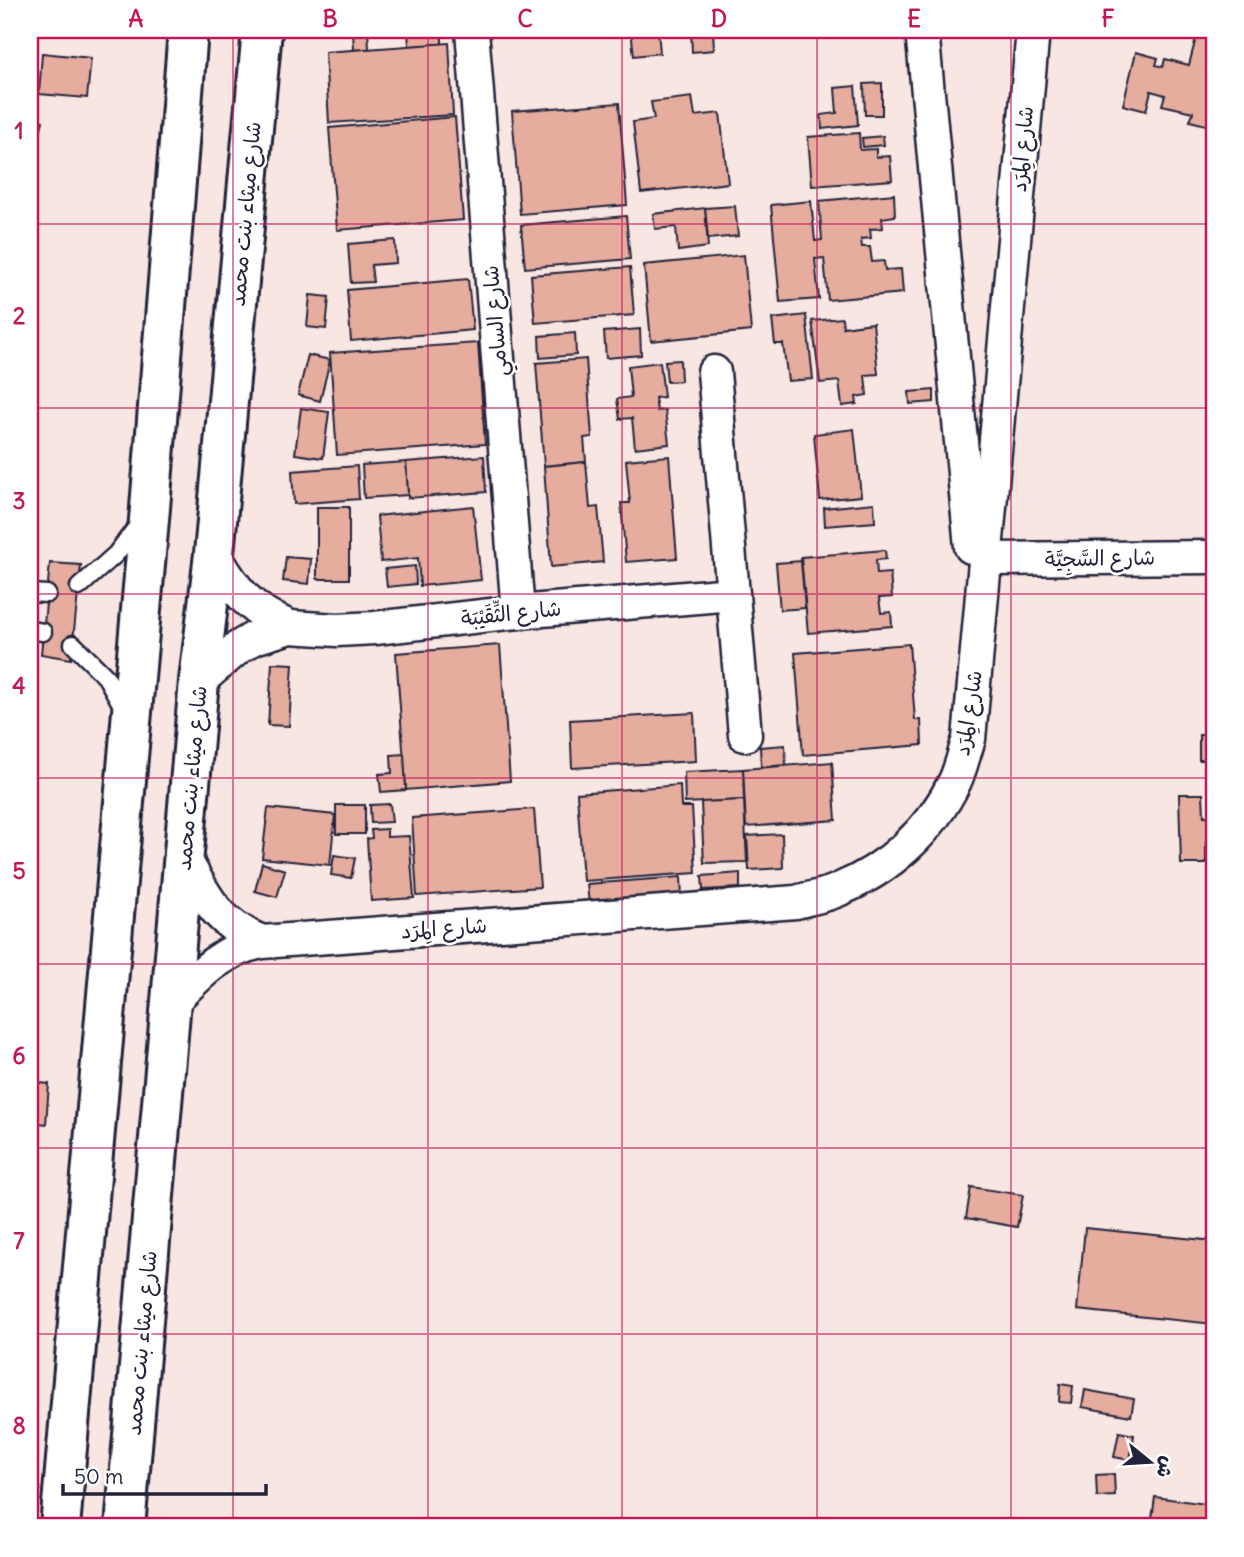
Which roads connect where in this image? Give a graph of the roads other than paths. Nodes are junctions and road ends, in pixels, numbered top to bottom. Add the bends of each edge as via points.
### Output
1 (188, 30) edge
2 (262, 30) edge
3 (472, 30) edge
4 (922, 30) edge
5 (1032, 30) edge
6 (714, 372) dead end
7 (150, 508) junction
8 (214, 554) junction
9 (1214, 557) edge
10 (985, 559) junction
11 (79, 587) dead end
12 (30, 593) edge
13 (47, 594) dead end
14 (733, 594) junction
15 (518, 612) junction
16 (290, 627) junction
17 (979, 629) junction
18 (73, 644) dead end
19 (199, 681) junction
20 (131, 724) junction
21 (745, 735) dead end
22 (184, 857) junction
23 (262, 942) junction
24 (170, 1004) junction
25 (60, 1527) edge
26 (125, 1527) edge

1 - 7 main road
2 - 8 main road, شارع ميثاء بنت محمد
3 - 15 street, شارع السامي
4 - 17 street
5 - 10 street, شارع المِرَد
6 - 14 street
7 - 11 lane via 116,554
7 - 20 main road
8 - 16 street, شارع الثِّقَيْبَة via 244,599
8 - 19 main road, شارع ميثاء بنت محمد
9 - 10 street, شارع السَّجِيَّة
10 - 17 street, شارع المِرَد
12 - 13 lane
14 - 15 street, شارع الثِّقَيْبَة
14 - 21 street
15 - 16 street, شارع الثِّقَيْبَة via 375,628
16 - 19 street, شارع الثِّقَيْبَة via 254,638
17 - 23 street, شارع المِرَد via 969,739 956,779 935,816 907,847 874,872 837,891 796,902
18 - 20 lane via 106,677
19 - 22 main road, شارع ميثاء بنت محمد
20 - 25 main road
22 - 23 street via 222,918
22 - 24 main road, شارع ميثاء بنت محمد
23 - 24 street, شارع المِرَد via 225,954
24 - 26 main road, شارع ميثاء بنت محمد

